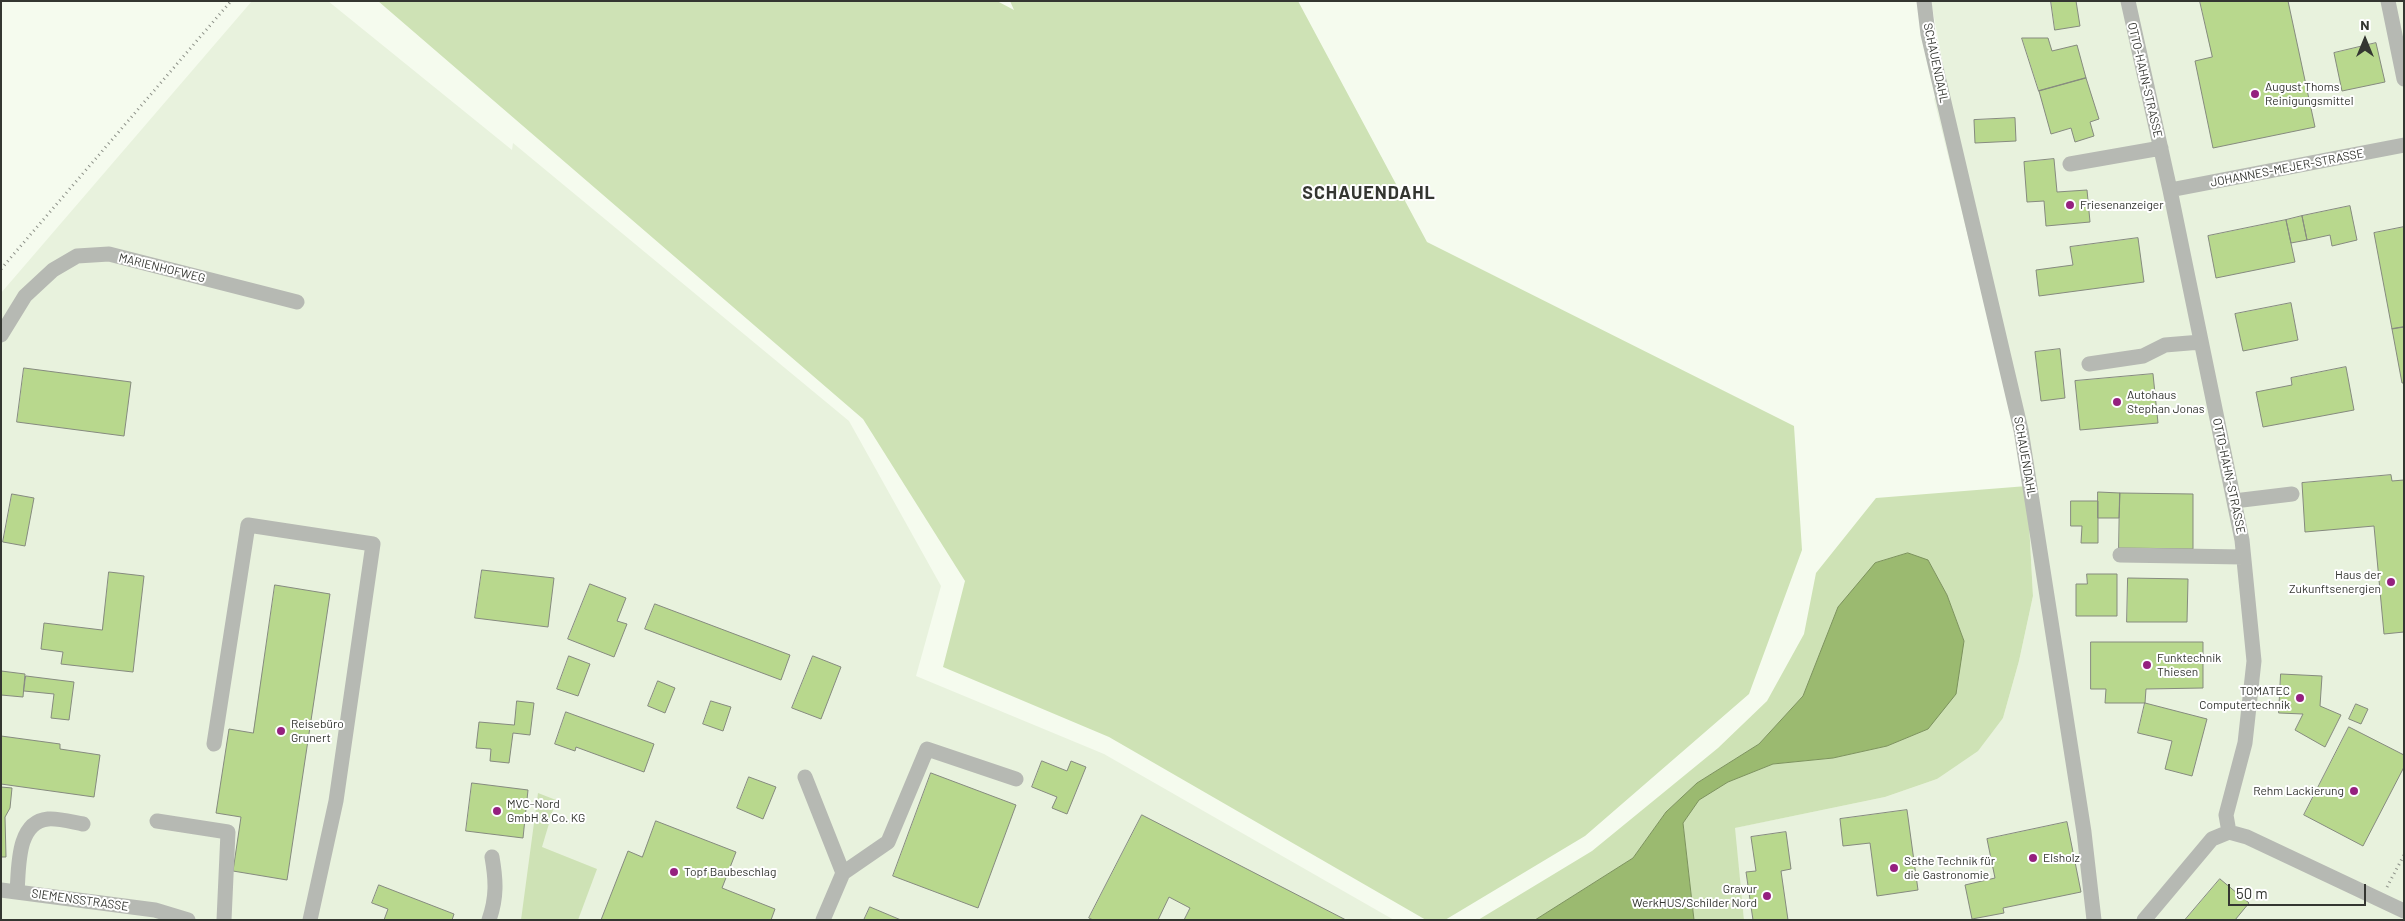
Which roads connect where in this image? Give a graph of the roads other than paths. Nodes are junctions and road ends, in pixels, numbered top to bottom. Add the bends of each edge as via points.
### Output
1 (1924, 1) edge
2 (2128, 1) edge
3 (2388, 1) edge
4 (2404, 78) edge
5 (2404, 146) edge
6 (2161, 148) junction
7 (2070, 164) dead end
8 (2170, 190) junction
9 (297, 302) dead end
10 (1, 335) edge
11 (2201, 342) junction
12 (2089, 364) dead end
13 (2292, 494) dead end
14 (2234, 501) junction
15 (2120, 555) dead end
16 (2243, 557) junction
17 (214, 744) dead end
18 (805, 777) dead end
19 (1016, 778) dead end
20 (157, 821) dead end
21 (82, 824) dead end
22 (2229, 832) junction
23 (492, 857) dead end
24 (843, 873) junction
25 (1, 890) edge
26 (17, 892) junction
27 (2404, 911) edge
28 (188, 920) edge
29 (224, 920) edge
30 (310, 920) edge
31 (489, 920) edge
32 (823, 920) edge
33 (2094, 920) edge
34 (2144, 920) edge

1 - 33 street, SCHAUENDAHL via 1928,34 2021,430 2084,832
2 - 6 street, OTTO-HAHN-STRASSE
3 - 4 street
5 - 8 street, JOHANNES-MEJER-STRASSE
6 - 7 street
6 - 8 street, OTTO-HAHN-STRASSE
8 - 11 street, OTTO-HAHN-STRASSE
9 - 10 street, MARIENHOFWEG via 110,254 77,256 53,270 24,296
11 - 12 street via 2165,346 2143,356
11 - 14 street, OTTO-HAHN-STRASSE
13 - 14 street
14 - 16 street, OTTO-HAHN-STRASSE
15 - 16 street
16 - 22 street, OTTO-HAHN-STRASSE via 2254,660 2245,743 2226,815
17 - 30 street via 248,525 373,544 336,801
18 - 24 street
19 - 24 street via 927,749 888,842
20 - 29 street via 228,832
21 - 26 street via 48,819 31,828 21,847
22 - 27 street via 2247,837
22 - 34 street via 2212,840
23 - 31 street via 496,883 495,903
24 - 32 street
25 - 26 street, SIEMENSSTRASSE
26 - 28 street, SIEMENSSTRASSE via 155,910

